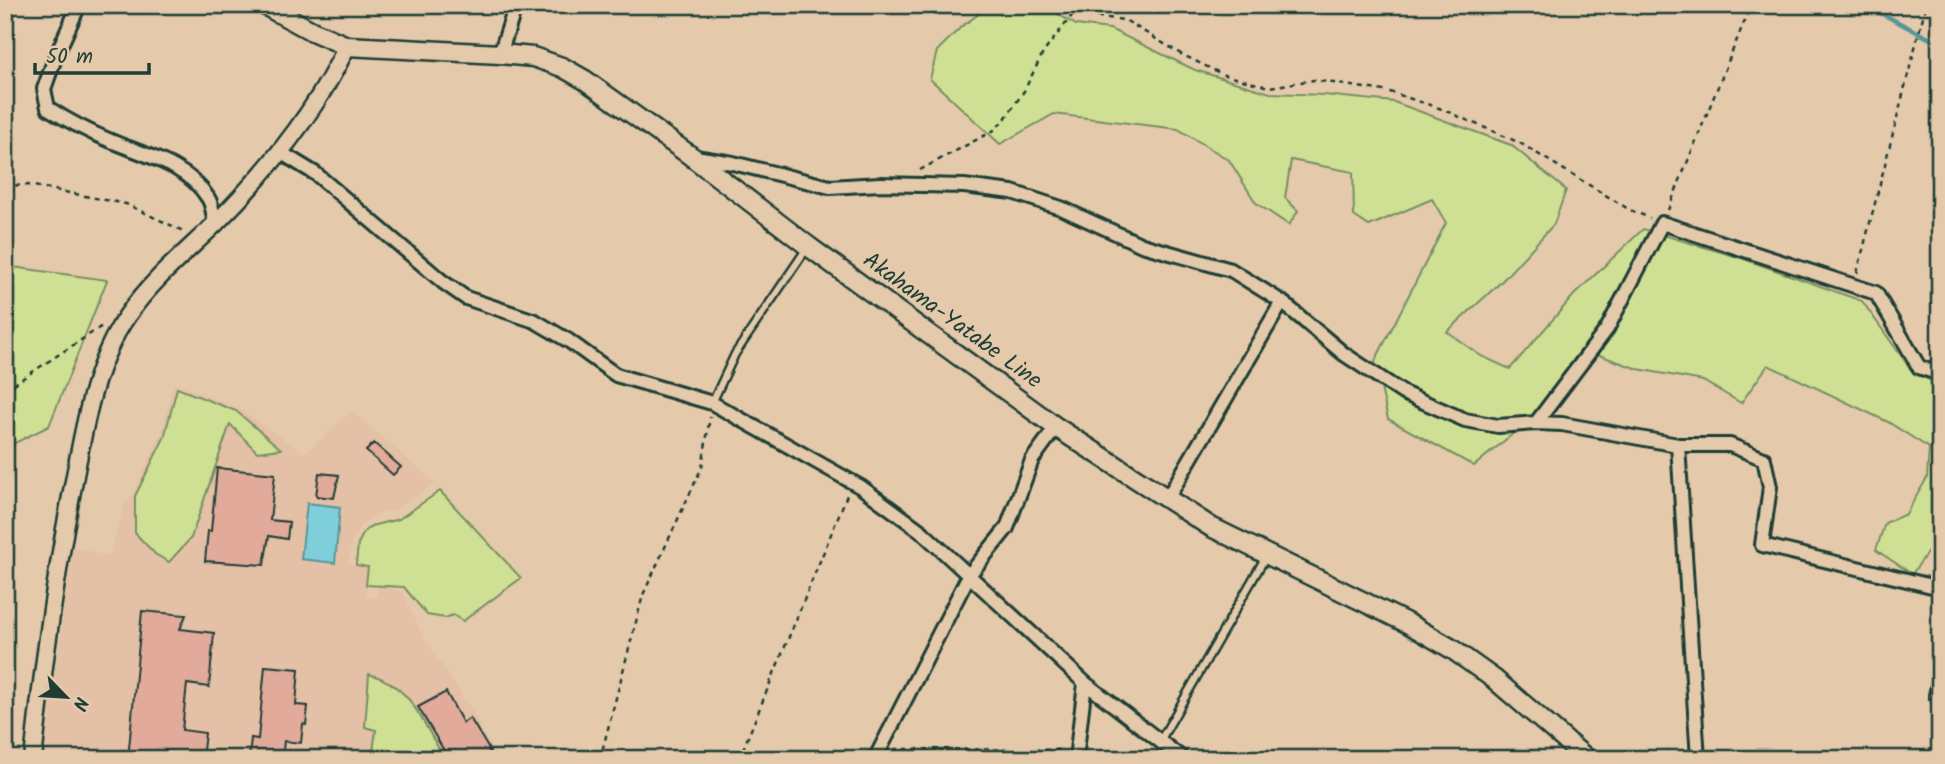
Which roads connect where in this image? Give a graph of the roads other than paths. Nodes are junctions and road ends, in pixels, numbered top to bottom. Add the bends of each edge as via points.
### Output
1 (79, 5) edge
2 (264, 5) edge
3 (516, 5) edge
4 (347, 46) junction
5 (500, 54) junction
6 (280, 152) junction
7 (691, 156) junction
8 (215, 224) junction
9 (808, 246) junction
10 (1282, 302) junction
11 (1940, 374) edge
12 (712, 403) junction
13 (1536, 423) junction
14 (1056, 427) junction
15 (1678, 444) junction
16 (1167, 499) junction
17 (1266, 556) junction
18 (969, 575) junction
19 (1940, 588) edge
20 (1940, 678) edge
21 (1085, 683) junction
22 (1940, 695) edge
23 (1160, 741) junction
24 (877, 754) edge
25 (1076, 754) edge
26 (33, 759) edge
27 (1183, 759) edge
28 (1587, 759) edge
29 (1698, 759) edge

1 - 8 street via 44,89 48,108 195,181 210,200
2 - 4 main road, Akahama-Yatabe Line
3 - 5 street
4 - 5 main road, Akahama-Yatabe Line
4 - 6 street
5 - 7 main road, Akahama-Yatabe Line via 533,57 562,67
6 - 8 street
6 - 12 street via 317,174 466,298 535,321 616,375
7 - 9 main road, Akahama-Yatabe Line
7 - 10 street via 830,187 964,186 1012,192 1061,208 1142,245 1231,270
8 - 26 street via 126,317 95,386 57,569
9 - 12 lane via 735,354
9 - 14 main road, Akahama-Yatabe Line
10 - 13 street via 1344,354 1403,393 1465,420 1498,426
10 - 16 street
11 - 13 street via 1919,367 1876,293 1662,223 1607,329
12 - 18 street via 852,483 921,531
13 - 15 street
14 - 16 main road, Akahama-Yatabe Line
14 - 18 street via 1032,460 1007,528
15 - 19 street via 1730,445 1764,459 1770,487 1762,545
15 - 29 street
16 - 17 main road, Akahama-Yatabe Line
17 - 23 lane
17 - 28 main road, Akahama-Yatabe Line via 1452,649
18 - 21 street
18 - 24 street
20 - 22 street
21 - 23 street
21 - 25 street
23 - 27 street

